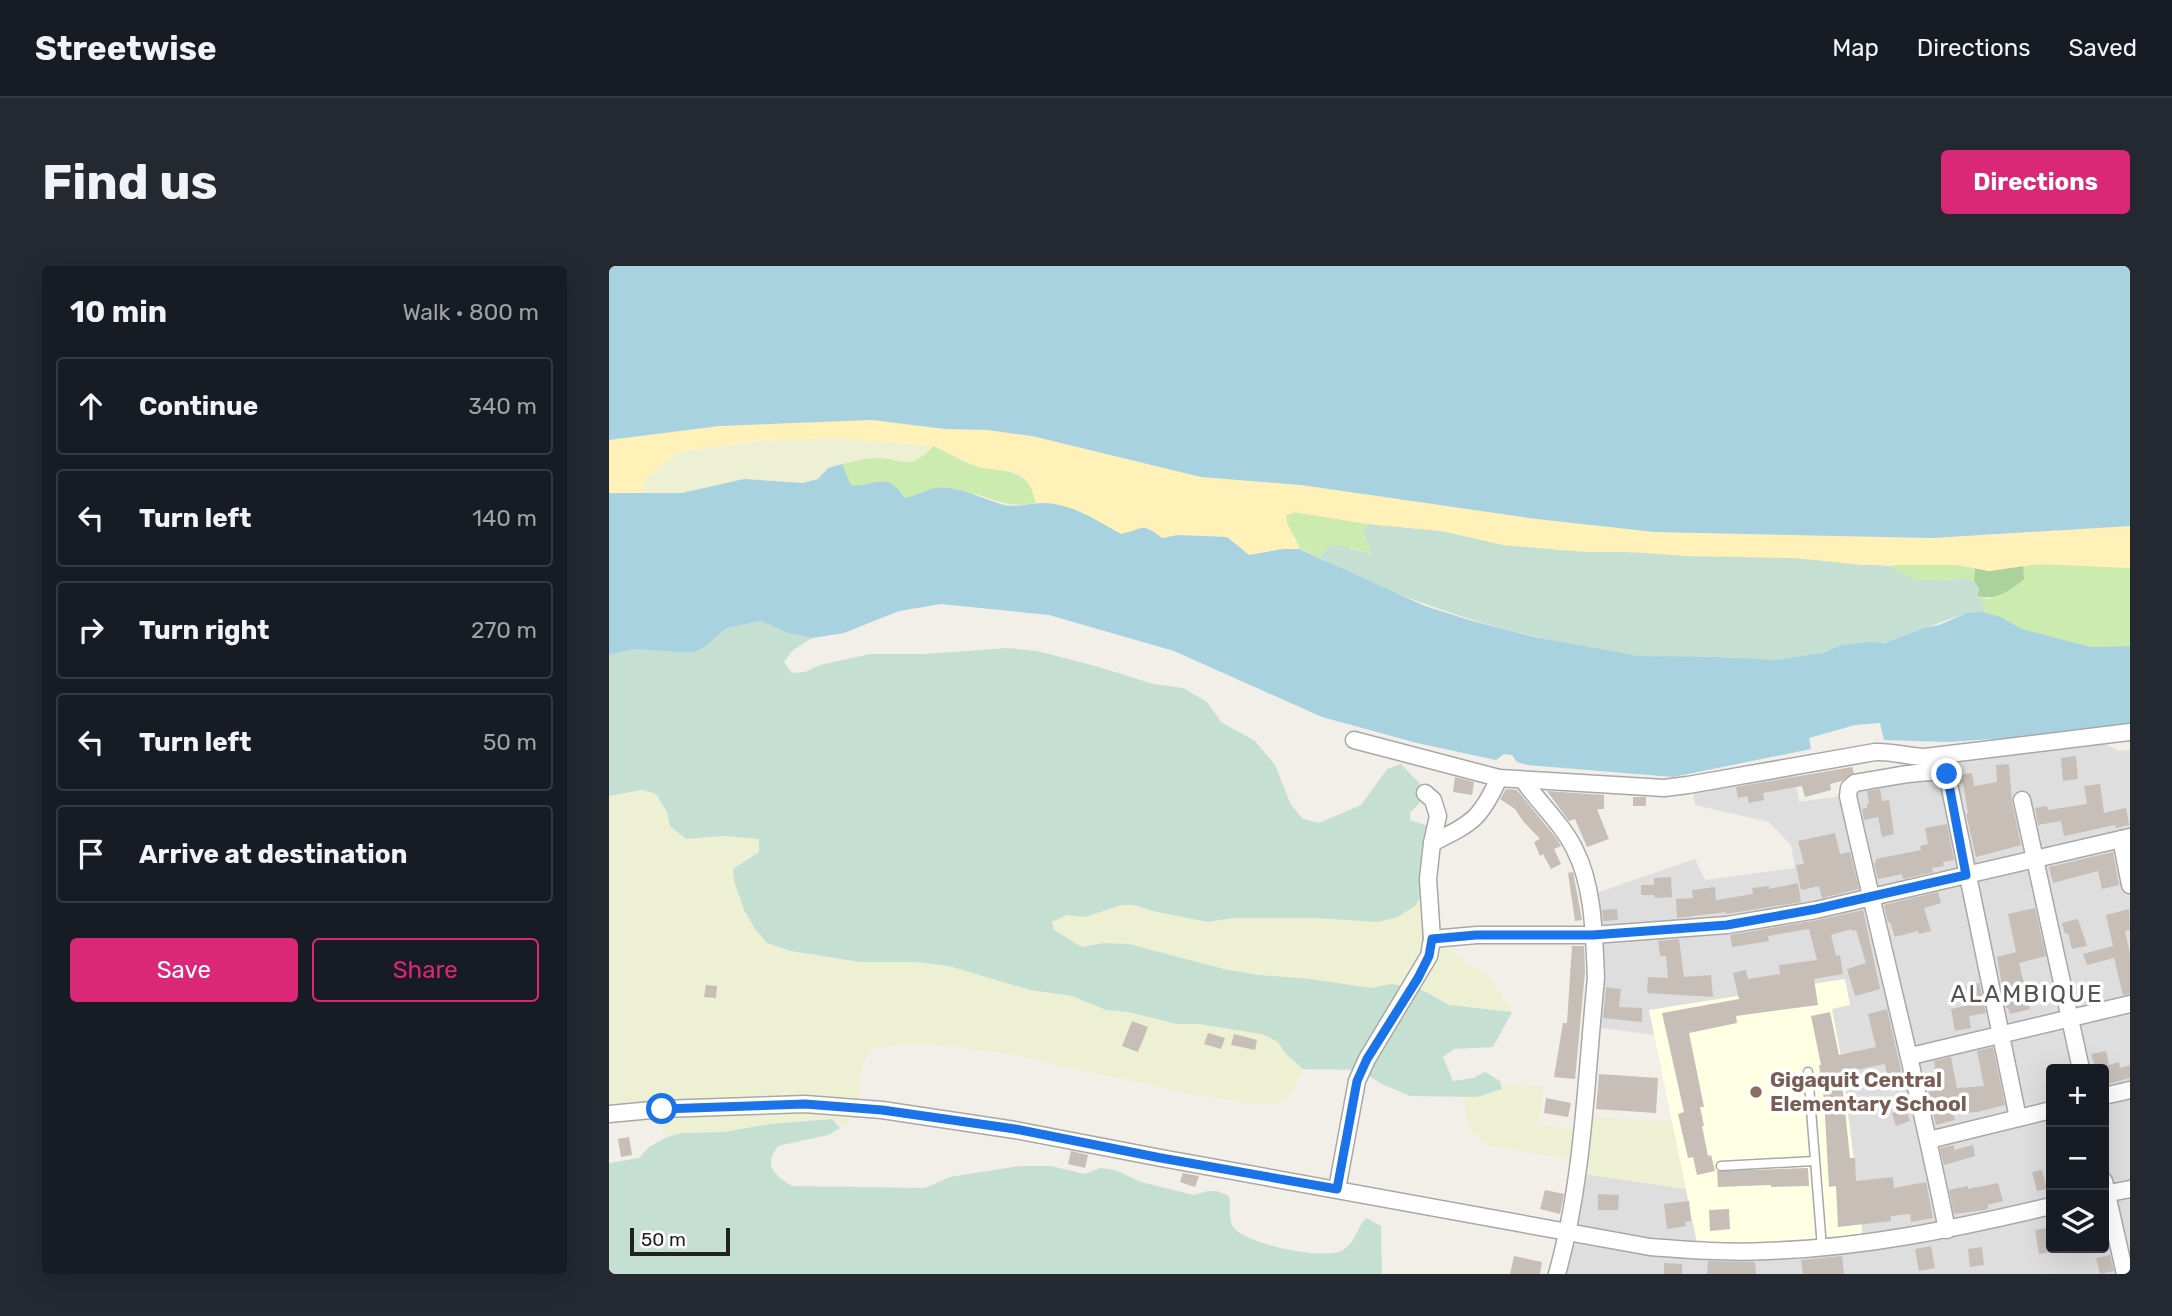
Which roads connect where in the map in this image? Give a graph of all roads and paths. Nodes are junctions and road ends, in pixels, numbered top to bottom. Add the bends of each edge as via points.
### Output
1 (2130, 732) edge
2 (1354, 740) dead end
3 (1499, 778) junction
4 (1523, 780) junction
5 (1425, 793) dead end
6 (2022, 800) dead end
7 (2125, 838) edge
8 (1432, 843) junction
9 (2036, 858) junction
10 (1966, 875) junction
11 (2130, 885) edge
12 (1871, 897) junction
13 (1593, 935) junction
14 (1432, 939) junction
15 (2130, 1004) edge
16 (2071, 1019) junction
17 (2002, 1035) junction
18 (1911, 1056) junction
19 (2080, 1064) edge
20 (1808, 1072) dead end
21 (2130, 1090) edge
22 (2109, 1096) edge
23 (2046, 1111) edge
24 (609, 1114) edge
25 (2018, 1118) junction
26 (1929, 1140) junction
27 (1814, 1161) junction
28 (1721, 1166) dead end
29 (1337, 1189) junction
30 (2130, 1189) edge
31 (2109, 1190) edge
32 (2046, 1207) edge
33 (2109, 1207) edge
34 (1947, 1230) junction
35 (1569, 1233) junction
36 (1822, 1248) junction
37 (1557, 1274) edge
38 (2125, 1274) edge

1 - 4 street via 1924,757 1875,752 1688,785
2 - 3 street
3 - 4 street
3 - 8 street via 1480,814
4 - 13 street via 1574,847 1587,889
5 - 8 street via 1433,800 1438,816
6 - 9 street
7 - 9 street
7 - 11 street
8 - 14 street via 1428,878
9 - 10 street
9 - 16 street
10 - 12 street
10 - 12 street via 1945,772 1855,783 1849,796
10 - 17 street
12 - 13 street via 1727,925
12 - 18 street
13 - 14 street
13 - 35 street via 1596,978
14 - 29 street via 1418,978 1357,1081
15 - 16 street
16 - 17 street
16 - 19 street
17 - 18 street
17 - 25 street
18 - 26 street
20 - 27 lane
21 - 22 street
23 - 25 street
24 - 29 street via 805,1104 882,1110 1015,1129
25 - 26 street
26 - 34 street
27 - 28 lane
27 - 36 lane
29 - 35 street
30 - 31 street
32 - 34 street
33 - 38 street
34 - 36 street
35 - 36 street via 1699,1250
35 - 37 street

